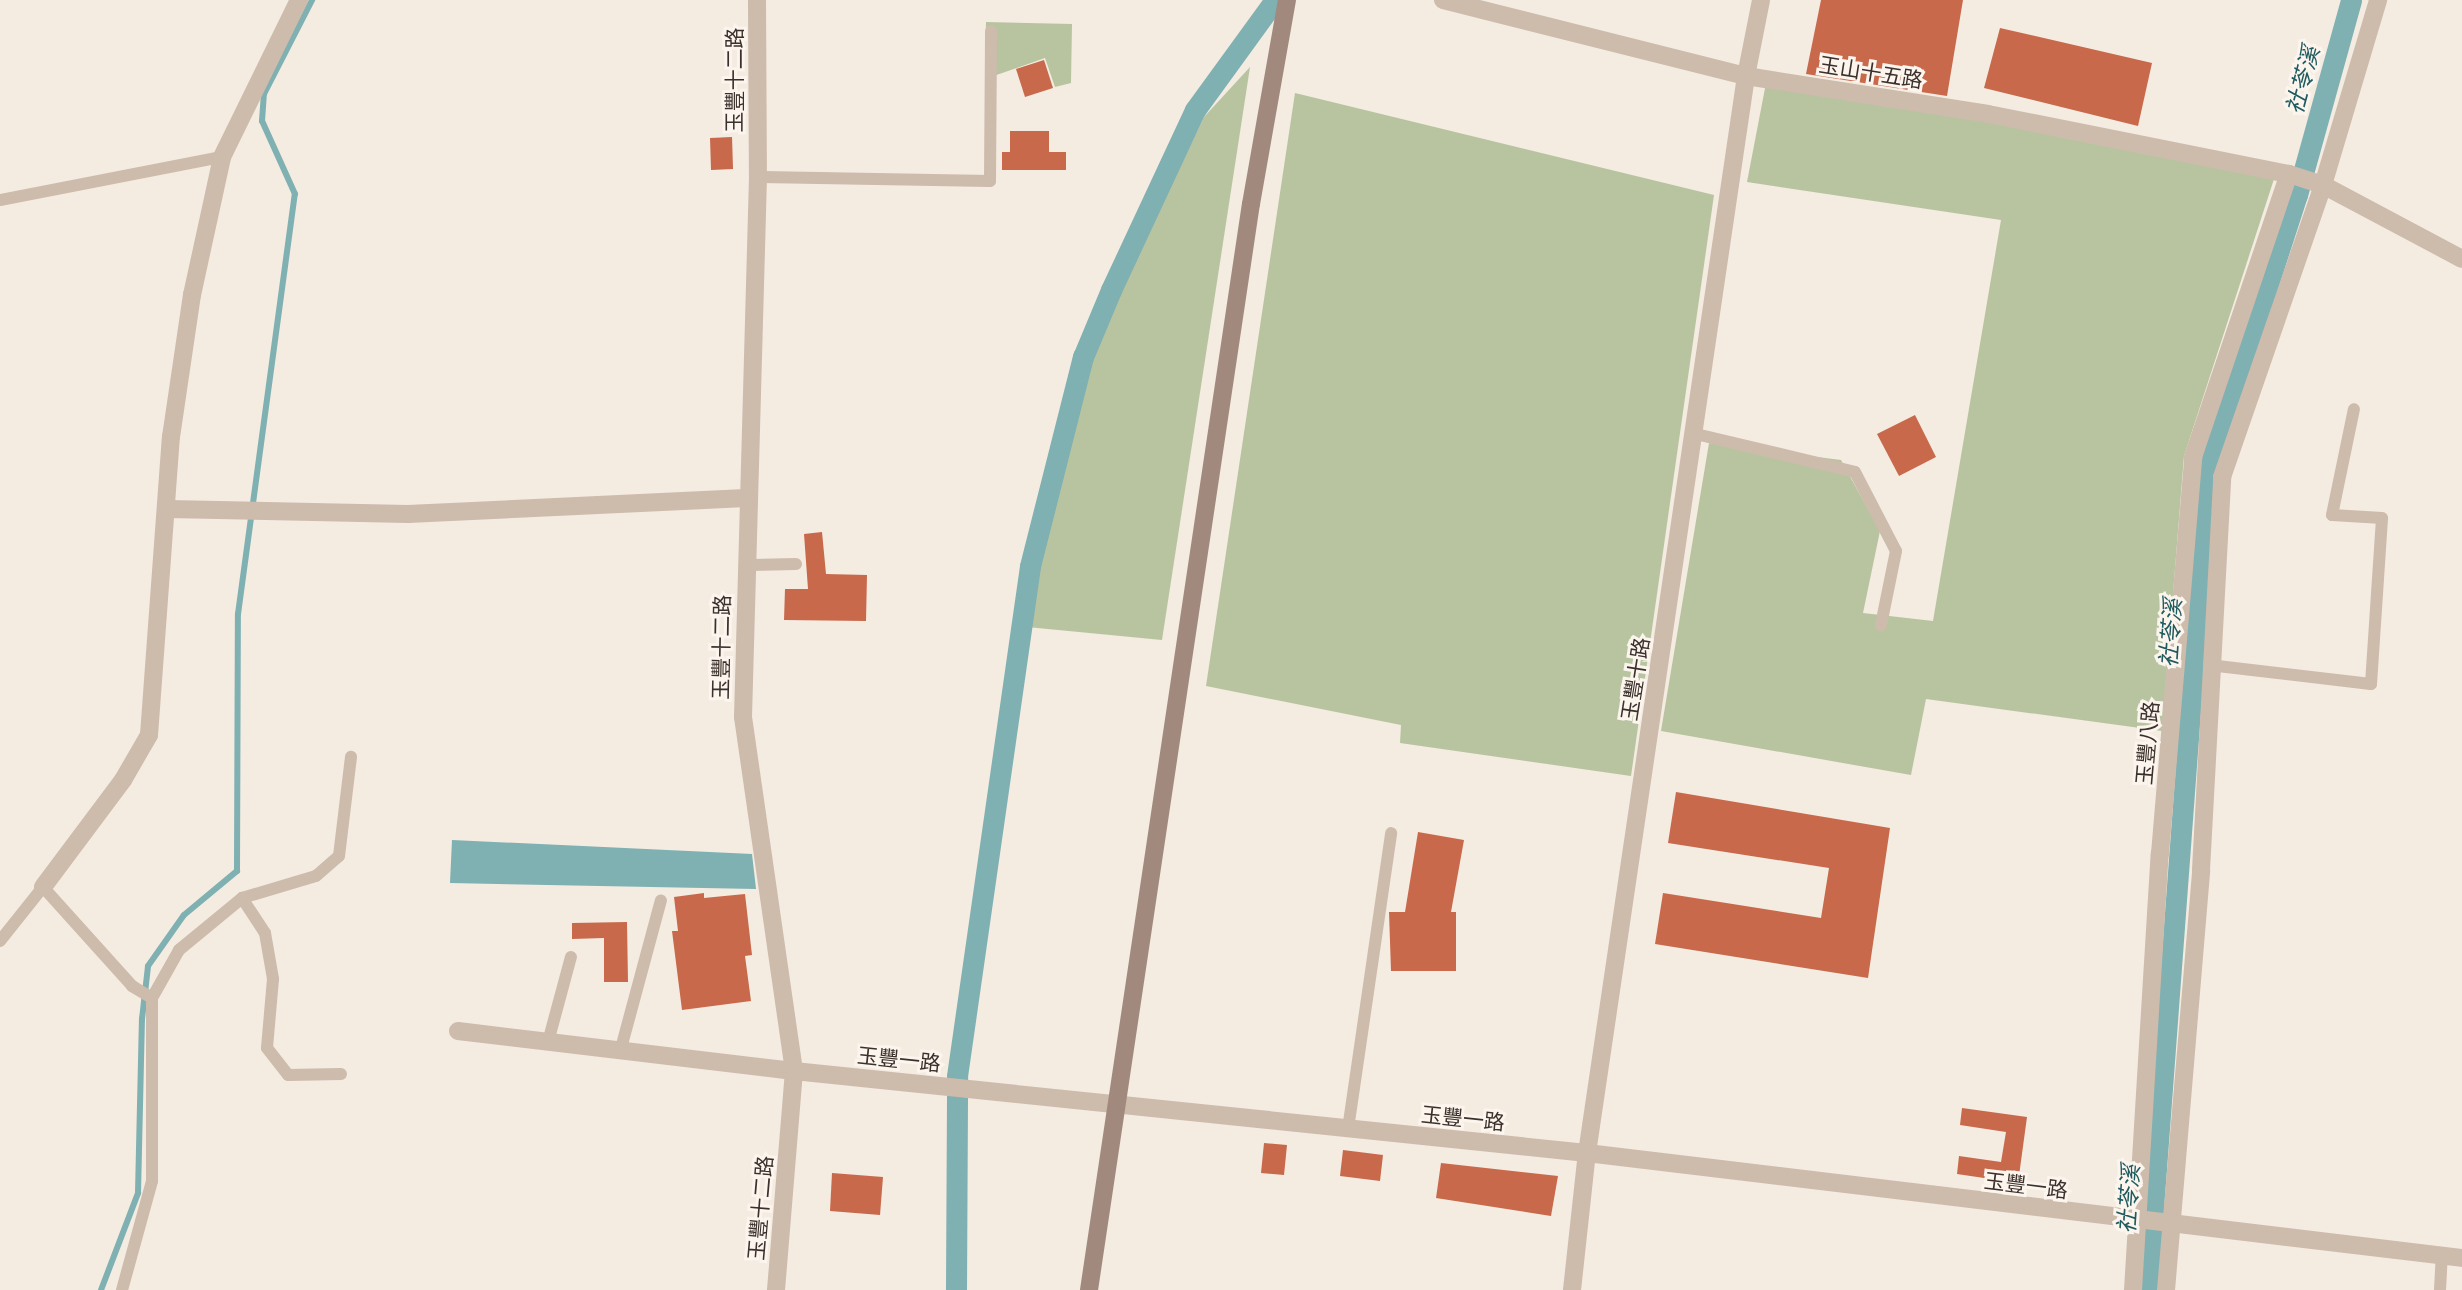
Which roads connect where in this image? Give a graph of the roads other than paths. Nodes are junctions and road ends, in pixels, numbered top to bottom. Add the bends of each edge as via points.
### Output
1 (299, 0) edge
2 (757, 0) edge
3 (1287, 0) edge
4 (1444, 0) edge
5 (1761, 0) edge
6 (2378, 0) edge
7 (991, 31) dead end
8 (1746, 76) junction
9 (222, 157) junction
10 (2292, 175) junction
11 (758, 177) junction
12 (2319, 184) junction
13 (0, 200) edge
14 (2462, 259) edge
15 (2354, 409) dead end
16 (1696, 434) junction
17 (746, 498) junction
18 (167, 509) junction
19 (796, 564) dead end
20 (745, 565) junction
21 (1881, 625) dead end
22 (2209, 666) junction
23 (351, 757) dead end
24 (1391, 833) dead end
25 (43, 887) junction
26 (242, 898) junction
27 (661, 900) dead end
28 (0, 941) edge
29 (571, 957) dead end
30 (152, 998) junction
31 (458, 1031) dead end
32 (548, 1042) junction
33 (620, 1052) junction
34 (794, 1071) junction
35 (341, 1074) dead end
36 (1117, 1101) junction
37 (1348, 1129) junction
38 (1587, 1153) junction
39 (2142, 1222) junction
40 (2169, 1223) junction
41 (2442, 1255) junction
42 (2462, 1258) edge
43 (122, 1290) edge
44 (776, 1290) edge
45 (1089, 1290) edge
46 (1572, 1290) edge
47 (2133, 1290) edge
48 (2166, 1290) edge
49 (2440, 1290) edge

1 - 9 street
2 - 11 street, 玉豐十二路
3 - 36 main road via 1251,204
4 - 8 street, 玉山十五路
5 - 8 street, 玉豐十路
6 - 12 street
7 - 11 lane via 990,181
8 - 10 street, 玉山十五路 via 1988,114
8 - 16 street, 玉豐十路
9 - 13 lane
9 - 18 street via 192,295 171,437
10 - 12 street, 玉山十五路
10 - 39 street, 玉豐八路 via 2193,457 2160,854
11 - 17 street, 玉豐十二路
12 - 14 street, 玉山十五路
12 - 22 street via 2222,477
15 - 22 lane via 2332,515 2382,518 2371,684
16 - 21 lane via 1855,472 1896,551
16 - 38 street, 玉豐十路
17 - 18 street via 408,514
17 - 20 street, 玉豐十二路
18 - 25 street via 149,735 122,780
19 - 20 lane
20 - 34 street, 玉豐十二路 via 743,717
22 - 40 street via 2201,870
23 - 26 lane via 338,856 316,876
24 - 37 lane
25 - 28 lane
25 - 30 lane via 132,986
26 - 30 lane via 179,950
26 - 35 lane via 265,933 271,967 267,1048 288,1075
27 - 33 lane
29 - 32 lane
30 - 43 lane via 152,1181
31 - 32 street, 玉豐一路
32 - 33 street, 玉豐一路
33 - 34 street, 玉豐一路
34 - 36 street, 玉豐一路
34 - 44 street, 玉豐十二路
36 - 37 street, 玉豐一路
36 - 45 main road
37 - 38 street, 玉豐一路
38 - 39 street, 玉豐一路
38 - 46 street, 玉豐十路
39 - 40 street, 玉豐一路
39 - 47 street, 玉豐八路
40 - 41 street, 玉豐一路
40 - 48 street
41 - 42 street, 玉豐一路
41 - 49 lane

